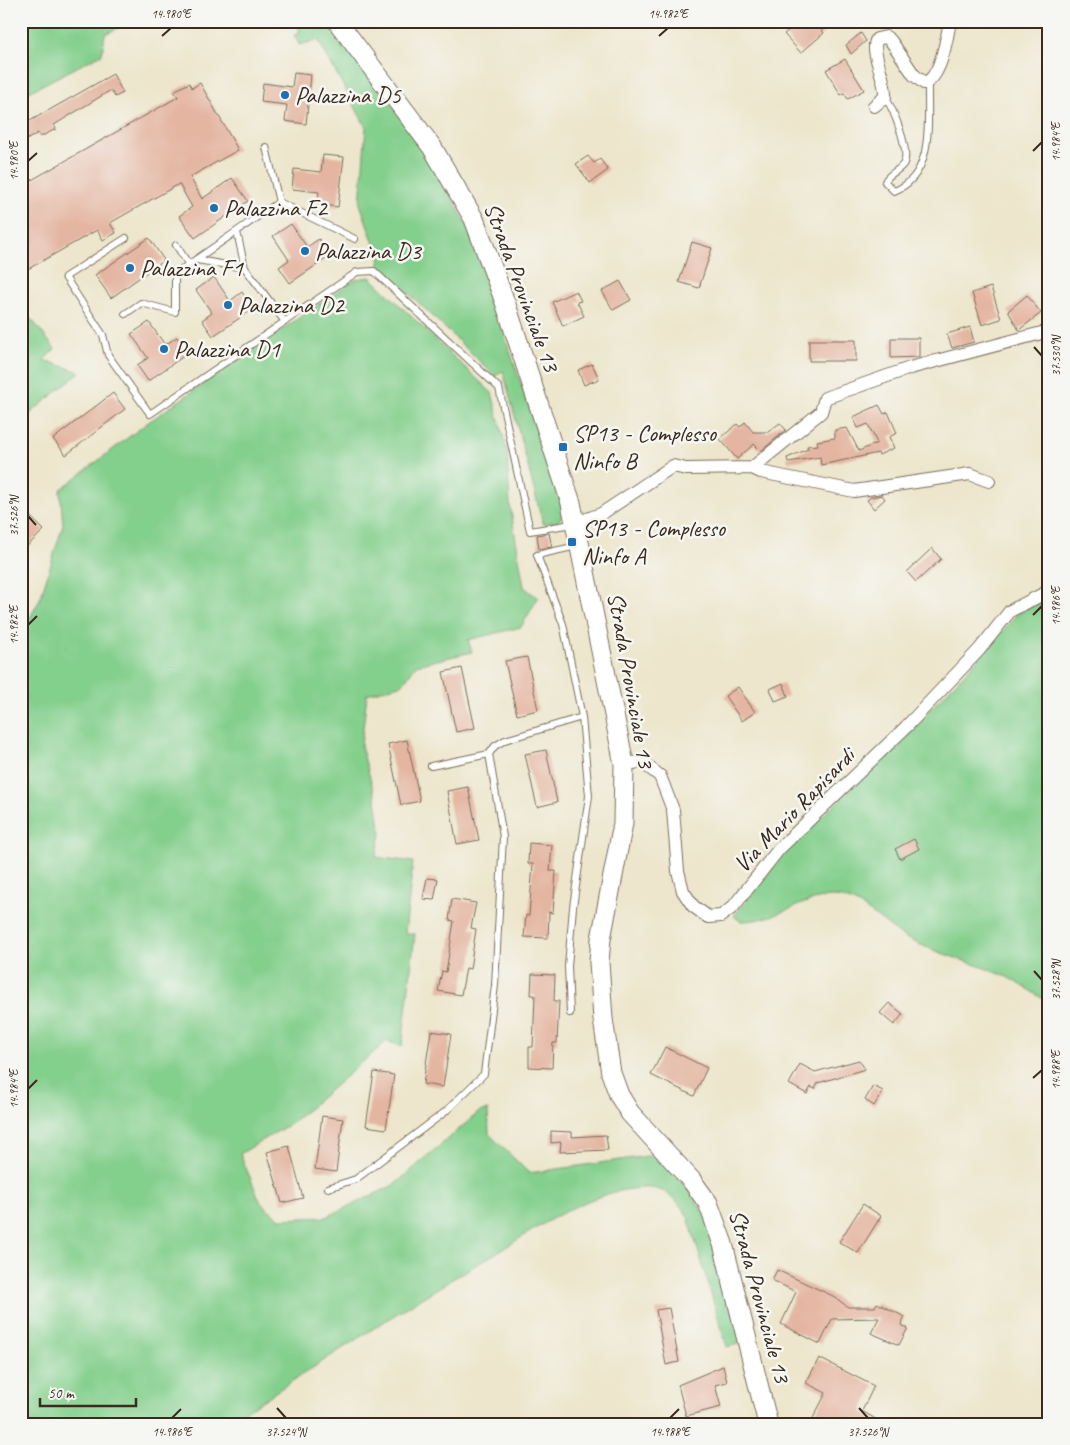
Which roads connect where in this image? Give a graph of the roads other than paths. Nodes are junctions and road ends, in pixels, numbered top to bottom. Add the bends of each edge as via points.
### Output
1 (337, 21) edge
2 (950, 21) edge
3 (928, 82) junction
4 (884, 97) junction
5 (874, 106) dead end
6 (266, 147) dead end
7 (279, 202) junction
8 (237, 232) junction
9 (126, 238) dead end
10 (355, 239) dead end
11 (176, 245) dead end
12 (197, 260) junction
13 (189, 265) junction
14 (245, 268) junction
15 (125, 314) dead end
16 (284, 322) junction
17 (1049, 332) edge
18 (752, 468) junction
19 (989, 481) dead end
20 (576, 523) junction
21 (581, 546) junction
22 (1049, 592) edge
23 (582, 717) junction
24 (490, 754) junction
25 (624, 764) junction
26 (430, 766) dead end
27 (570, 1013) dead end
28 (328, 1188) dead end
29 (768, 1424) edge

1 - 20 main road, Strada Provinciale 13 via 432,147 474,219 508,311
2 - 3 street via 937,73
3 - 4 street via 918,79 891,41 882,37 874,45 884,81
3 - 4 lane via 928,121 920,170 912,180 894,191 885,182 904,164 905,148 892,105
4 - 5 street
6 - 7 lane
7 - 8 lane
7 - 10 lane
8 - 12 lane
8 - 14 lane
9 - 16 lane via 65,276 103,335 108,355 150,414
11 - 13 lane
12 - 13 lane
12 - 14 lane
13 - 15 lane via 175,274 175,312 142,303
14 - 16 lane
16 - 20 lane via 357,272 374,271 499,388 530,531
17 - 18 street via 910,368 825,398 821,412
18 - 19 street via 854,491 970,474
18 - 20 street via 686,469 674,466 601,514
20 - 21 main road, Strada Provinciale 13
21 - 23 lane via 536,555 563,624
21 - 25 main road, Strada Provinciale 13
22 - 25 street, Via Mario Rapisardi via 1010,611 906,727 779,849 733,907 721,916 708,917 693,906 683,891 678,872 674,810 660,776 642,762
23 - 24 lane via 505,740
23 - 27 lane via 590,796 573,907 568,966
24 - 26 lane
24 - 28 lane via 503,837 495,985 484,1074 445,1112 356,1179
25 - 29 main road, Strada Provinciale 13 via 623,823 599,962 611,1073 630,1113 692,1180 708,1203 723,1244

